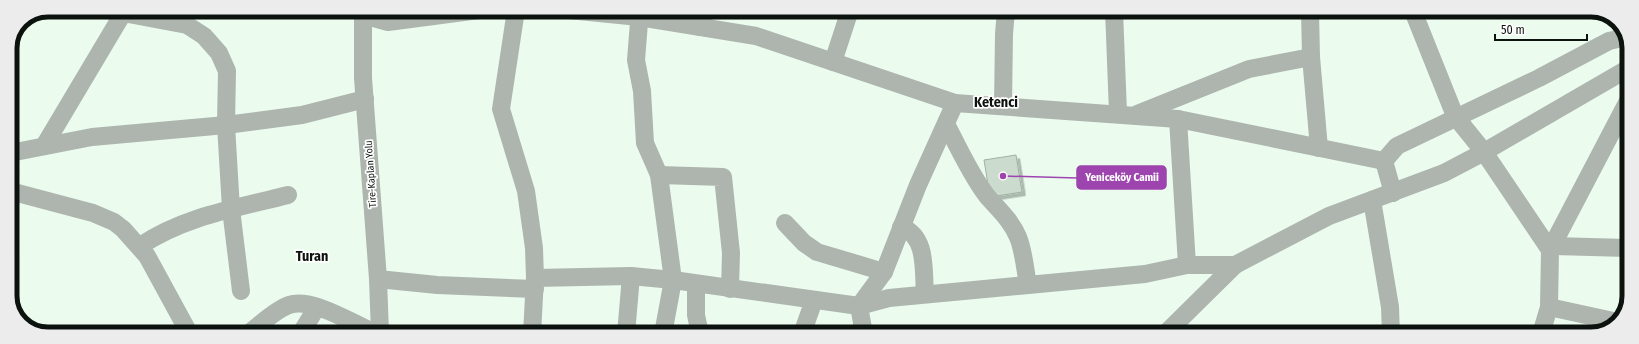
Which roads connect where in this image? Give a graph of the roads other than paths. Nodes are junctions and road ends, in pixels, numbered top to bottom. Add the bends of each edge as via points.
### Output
1 (115, 17) edge
2 (148, 17) edge
3 (360, 17) edge
4 (515, 17) edge
5 (640, 17) edge
6 (654, 17) edge
7 (704, 17) edge
8 (848, 17) edge
9 (1005, 17) edge
10 (1115, 17) edge
11 (1310, 17) edge
12 (1415, 17) edge
13 (700, 27) junction
14 (1620, 38) edge
15 (1311, 57) junction
16 (833, 62) junction
17 (1622, 72) edge
18 (365, 99) junction
19 (955, 103) junction
20 (1003, 106) junction
21 (1622, 112) edge
22 (1127, 114) junction
23 (1455, 116) junction
24 (1178, 119) junction
25 (946, 124) junction
26 (226, 125) junction
27 (44, 146) junction
28 (1319, 148) junction
29 (17, 152) edge
30 (1484, 152) junction
31 (1384, 161) junction
32 (659, 175) junction
33 (1392, 193) junction
34 (17, 194) edge
35 (288, 195) dead end
36 (1372, 200) junction
37 (231, 209) junction
38 (785, 223) dead end
39 (902, 227) junction
40 (140, 246) junction
41 (1551, 248) junction
42 (1622, 248) edge
43 (1187, 265) junction
44 (1235, 265) junction
45 (884, 272) junction
46 (631, 276) junction
47 (378, 279) junction
48 (673, 280) junction
49 (535, 284) junction
50 (696, 284) junction
51 (1028, 285) junction
52 (730, 289) junction
53 (241, 291) dead end
54 (926, 294) junction
55 (814, 300) junction
56 (859, 306) junction
57 (317, 307) junction
58 (1549, 307) junction
59 (1611, 320) edge
60 (186, 327) edge
61 (258, 327) edge
62 (305, 327) edge
63 (360, 327) edge
64 (380, 327) edge
65 (532, 327) edge
66 (627, 327) edge
67 (664, 327) edge
68 (699, 327) edge
69 (804, 327) edge
70 (863, 327) edge
71 (1172, 327) edge
72 (1391, 327) edge
73 (1543, 327) edge

1 - 27 street
2 - 26 street via 187,25 204,36 219,53 227,71
3 - 18 street, Tire-Kaplan Yolu
4 - 49 street via 502,109 526,191 534,248
5 - 32 street via 636,60 642,90 645,143
6 - 13 street
7 - 13 street
8 - 16 street
9 - 20 street
10 - 22 street
11 - 15 street
12 - 23 street
13 - 16 street via 756,36
14 - 23 street via 1609,41 1539,78
15 - 22 street via 1249,69
15 - 28 street
16 - 19 street
17 - 30 street
18 - 26 street via 302,115
18 - 47 street, Tire-Kaplan Yolu
19 - 20 street
19 - 25 street
20 - 22 street
21 - 41 street
22 - 24 street
23 - 30 street
23 - 31 street via 1397,146
24 - 28 street
24 - 43 street
25 - 39 street
25 - 51 street via 971,171 1017,236 1022,249
26 - 27 street via 92,137
26 - 37 street
27 - 29 street
28 - 31 street
30 - 33 street via 1444,173
30 - 41 street
31 - 33 street
32 - 48 street
32 - 52 street via 723,177 731,253
33 - 36 street
34 - 40 street via 104,217 123,229
35 - 37 street
36 - 44 street via 1329,216
36 - 72 street via 1390,307
37 - 40 street via 183,223
37 - 53 street
38 - 45 street via 804,243 817,252
39 - 45 street
39 - 54 street via 915,235 921,247
40 - 60 street
41 - 42 street
41 - 58 street
43 - 44 street
43 - 51 street via 1146,274
44 - 71 street
45 - 56 street
46 - 48 street
46 - 49 street
46 - 66 street
47 - 49 street via 437,285
47 - 64 street, Tire-Kaplan Yolu
48 - 50 street
48 - 67 street
49 - 65 street
50 - 52 street
50 - 68 street
51 - 54 street
52 - 55 street
54 - 56 street via 889,298
55 - 56 street
55 - 69 street
56 - 70 street
57 - 61 street via 302,303 290,305
57 - 62 street
57 - 63 street
58 - 59 street
58 - 73 street

